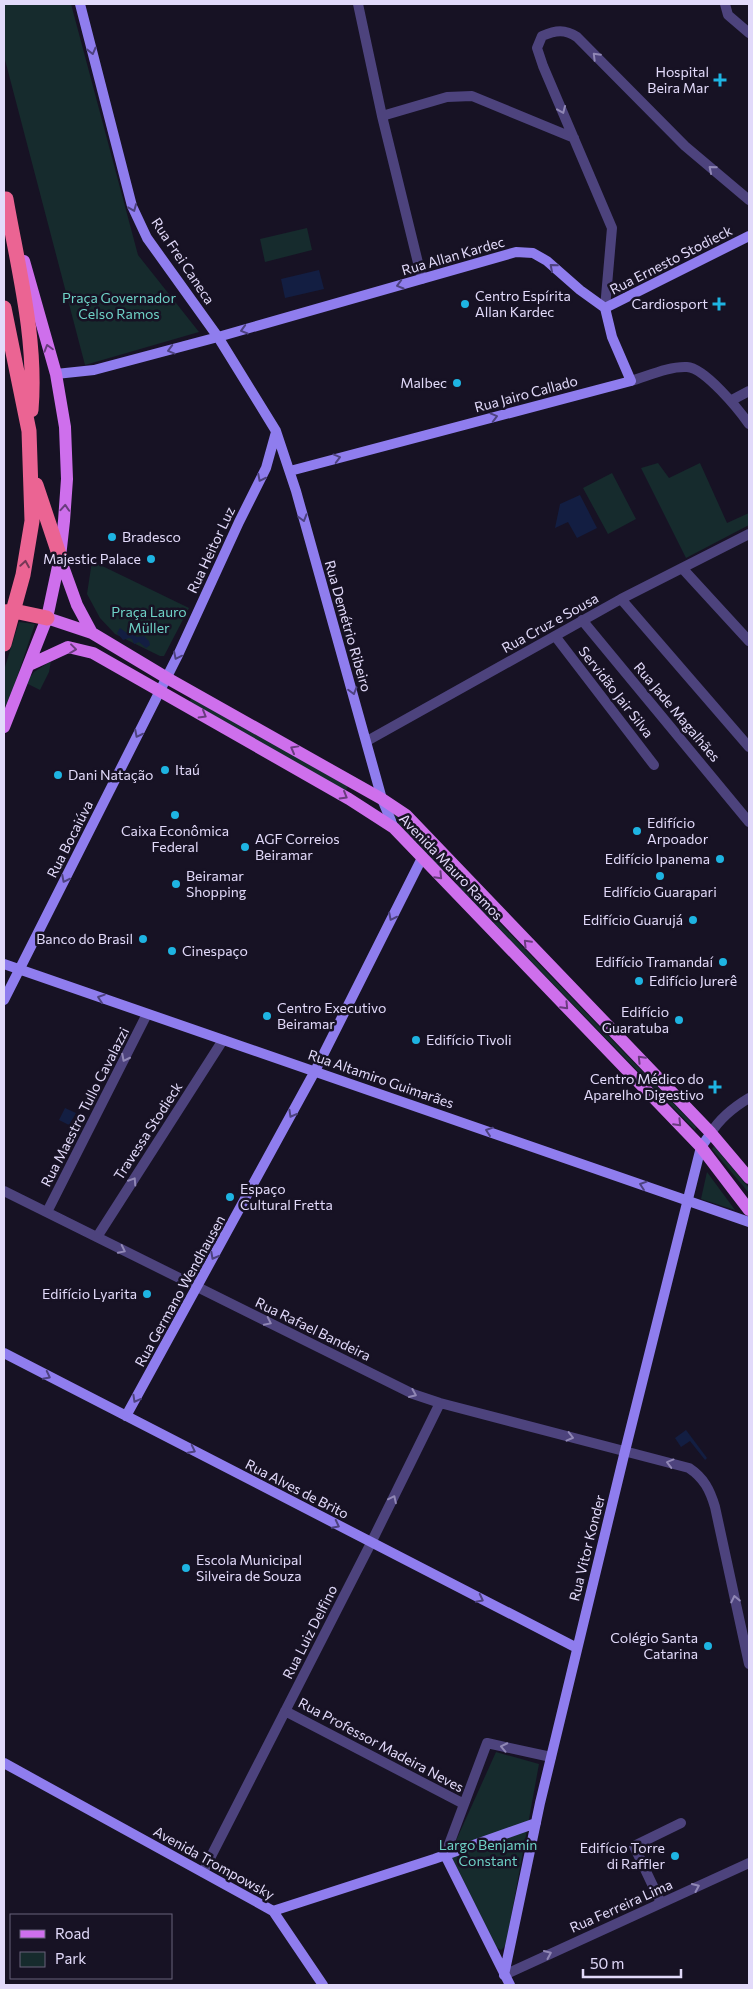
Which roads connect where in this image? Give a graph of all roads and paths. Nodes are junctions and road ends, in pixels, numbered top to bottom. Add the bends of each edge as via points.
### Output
1 (80, 4) edge
2 (358, 4) edge
3 (725, 4) edge
4 (749, 33) edge
5 (382, 116) junction
6 (574, 138) junction
7 (5, 194) edge
8 (749, 200) edge
9 (749, 236) edge
10 (422, 279) junction
11 (605, 308) junction
12 (4, 309) edge
13 (218, 337) junction
14 (56, 374) junction
15 (631, 381) junction
16 (749, 391) edge
17 (732, 400) junction
18 (749, 424) edge
19 (29, 431) junction
20 (276, 432) junction
21 (30, 469) junction
22 (290, 471) junction
23 (749, 534) edge
24 (60, 557) junction
25 (682, 568) junction
26 (621, 599) junction
27 (9, 611) edge
28 (47, 618) junction
29 (582, 620) junction
30 (92, 633) junction
31 (555, 636) junction
32 (749, 641) edge
33 (4, 644) edge
34 (29, 665) junction
35 (166, 678) junction
36 (160, 691) junction
37 (4, 727) edge
38 (367, 741) junction
39 (749, 747) edge
40 (654, 765) dead end
41 (382, 799) junction
42 (749, 822) edge
43 (394, 828) junction
44 (422, 858) junction
45 (4, 964) edge
46 (19, 969) junction
47 (4, 1000) edge
48 (147, 1014) junction
49 (223, 1040) junction
50 (315, 1071) junction
51 (749, 1098) edge
52 (711, 1133) junction
53 (702, 1147) junction
54 (749, 1178) edge
55 (4, 1191) edge
56 (689, 1201) junction
57 (749, 1210) edge
58 (47, 1212) junction
59 (749, 1222) edge
60 (97, 1237) junction
61 (197, 1287) junction
62 (4, 1353) edge
63 (440, 1403) junction
64 (126, 1416) junction
65 (625, 1451) junction
66 (371, 1543) junction
67 (577, 1648) junction
68 (749, 1664) edge
69 (285, 1711) junction
70 (552, 1757) junction
71 (4, 1763) edge
72 (464, 1804) junction
73 (536, 1823) junction
74 (681, 1823) dead end
75 (510, 1832) junction
76 (530, 1849) junction
77 (445, 1855) junction
78 (749, 1863) edge
79 (203, 1872) junction
80 (662, 1903) junction
81 (273, 1911) junction
82 (504, 1974) junction
83 (323, 1985) edge
84 (510, 1985) edge

1 -> 13 main road, Rua Frei Caneca via 132,206 147,238
2 - 5 street
3 - 4 street via 728,15
5 - 6 street via 447,97 472,96
5 - 10 street
8 -> 6 street via 685,146 577,37 568,31 554,31 542,36 538,48
6 - 11 street via 612,228
14 -> 7 main road
7 - 19 highway via 30,342 33,383
9 - 11 main road, Rua Ernesto Stodieck
11 -> 10 main road, Rua Allan Kardec via 533,252 516,252
10 -> 13 main road, Rua Allan Kardec
11 - 15 main road via 612,337
12 - 19 highway
13 -> 14 main road via 94,370
13 - 20 main road, Rua Frei Caneca
24 -> 14 main road via 67,479 65,427
15 - 17 street, Rua Jairo Callado via 690,367
22 -> 15 main road, Rua Jairo Callado
16 - 17 street
17 - 18 street, Rua Jairo Callado
19 - 21 highway
20 - 22 main road, Rua Demétrio Ribeiro
20 -> 35 main road, Rua Heitor Luz via 266,468
21 - 24 highway
27 -> 21 highway via 23,575 32,521
22 -> 38 main road, Rua Demétrio Ribeiro
23 - 25 street, Rua Cruz e Sousa
24 - 28 main road
24 - 30 main road via 77,605
25 - 26 street, Rua Cruz e Sousa
25 - 32 street
26 - 29 street, Rua Cruz e Sousa
26 - 39 street
27 - 28 highway
27 - 33 highway
28 - 30 main road, Avenida Mauro Ramos
28 - 34 main road
29 - 31 street, Rua Cruz e Sousa
29 - 42 street, Rua Jade Magalhães
30 - 35 main road, Avenida Mauro Ramos
31 - 38 street, Rua Cruz e Sousa
31 - 40 street, Servidão Jair Silva
34 -> 36 main road, Avenida Mauro Ramos via 68,647 93,653
34 - 37 main road
35 - 36 main road, Rua Heitor Luz
41 -> 35 main road, Avenida Mauro Ramos
36 -> 43 main road, Avenida Mauro Ramos
36 -> 46 main road, Rua Bocaiúva
38 - 41 main road, Rua Demétrio Ribeiro
41 - 43 main road, Rua Demétrio Ribeiro
52 -> 41 main road, Avenida Mauro Ramos via 411,820
43 - 44 main road, Avenida Mauro Ramos
44 -> 50 main road, Rua Germano Wendhausen
44 -> 53 main road, Avenida Mauro Ramos
45 - 46 main road, Rua Altamiro Guimarães
46 - 47 main road, Rua Bocaiúva
48 -> 46 main road, Rua Altamiro Guimarães
48 - 49 main road, Rua Altamiro Guimarães
48 -> 58 street, Rua Maestro Tullo Cavalazzi
49 - 50 main road, Rua Altamiro Guimarães
60 -> 49 street, Travessa Stodieck
56 -> 50 main road, Rua Altamiro Guimarães
50 -> 61 main road, Rua Germano Wendhausen
51 - 52 street via 736,1105
52 - 53 main road, Rua Vitor Konder
52 - 54 main road, Avenida Mauro Ramos
53 - 56 main road, Rua Vitor Konder
53 - 57 main road, Avenida Mauro Ramos
55 - 58 street, Rua Rafael Bandeira
56 - 59 main road, Rua Altamiro Guimarães
56 - 65 main road, Rua Vitor Konder
58 - 60 street, Rua Rafael Bandeira
60 -> 61 street, Rua Rafael Bandeira
61 -> 63 street, Rua Rafael Bandeira via 413,1394
61 -> 64 main road, Rua Germano Wendhausen
62 -> 64 main road, Rua Alves de Brito
63 -> 65 street, Rua Rafael Bandeira
66 -> 63 street, Rua Luiz Delfino
64 -> 66 main road, Rua Alves de Brito
65 - 67 main road, Rua Vitor Konder
68 -> 65 street, Rua Rafael Bandeira via 709,1488 689,1468
66 -> 67 main road, Rua Alves de Brito
66 - 69 street, Rua Luiz Delfino
67 - 70 main road, Rua Vitor Konder
69 - 72 street, Rua Professor Madeira Neves
69 - 79 street, Rua Luiz Delfino
70 -> 72 street via 487,1743
70 - 73 main road, Rua Vitor Konder
71 - 79 main road, Avenida Trompowsky
72 - 77 street
73 - 75 main road, Avenida Trompowsky
73 - 76 main road, Rua Vitor Konder
74 - 80 street via 634,1846
75 - 76 main road via 523,1838
75 - 77 main road, Avenida Trompowsky
76 - 82 main road, Rua Vitor Konder
77 - 81 main road, Avenida Trompowsky
77 - 82 main road
80 -> 78 street, Rua Ferreira Lima
79 - 81 main road, Avenida Trompowsky
82 -> 80 street, Rua Ferreira Lima
81 - 83 main road
82 - 84 main road

